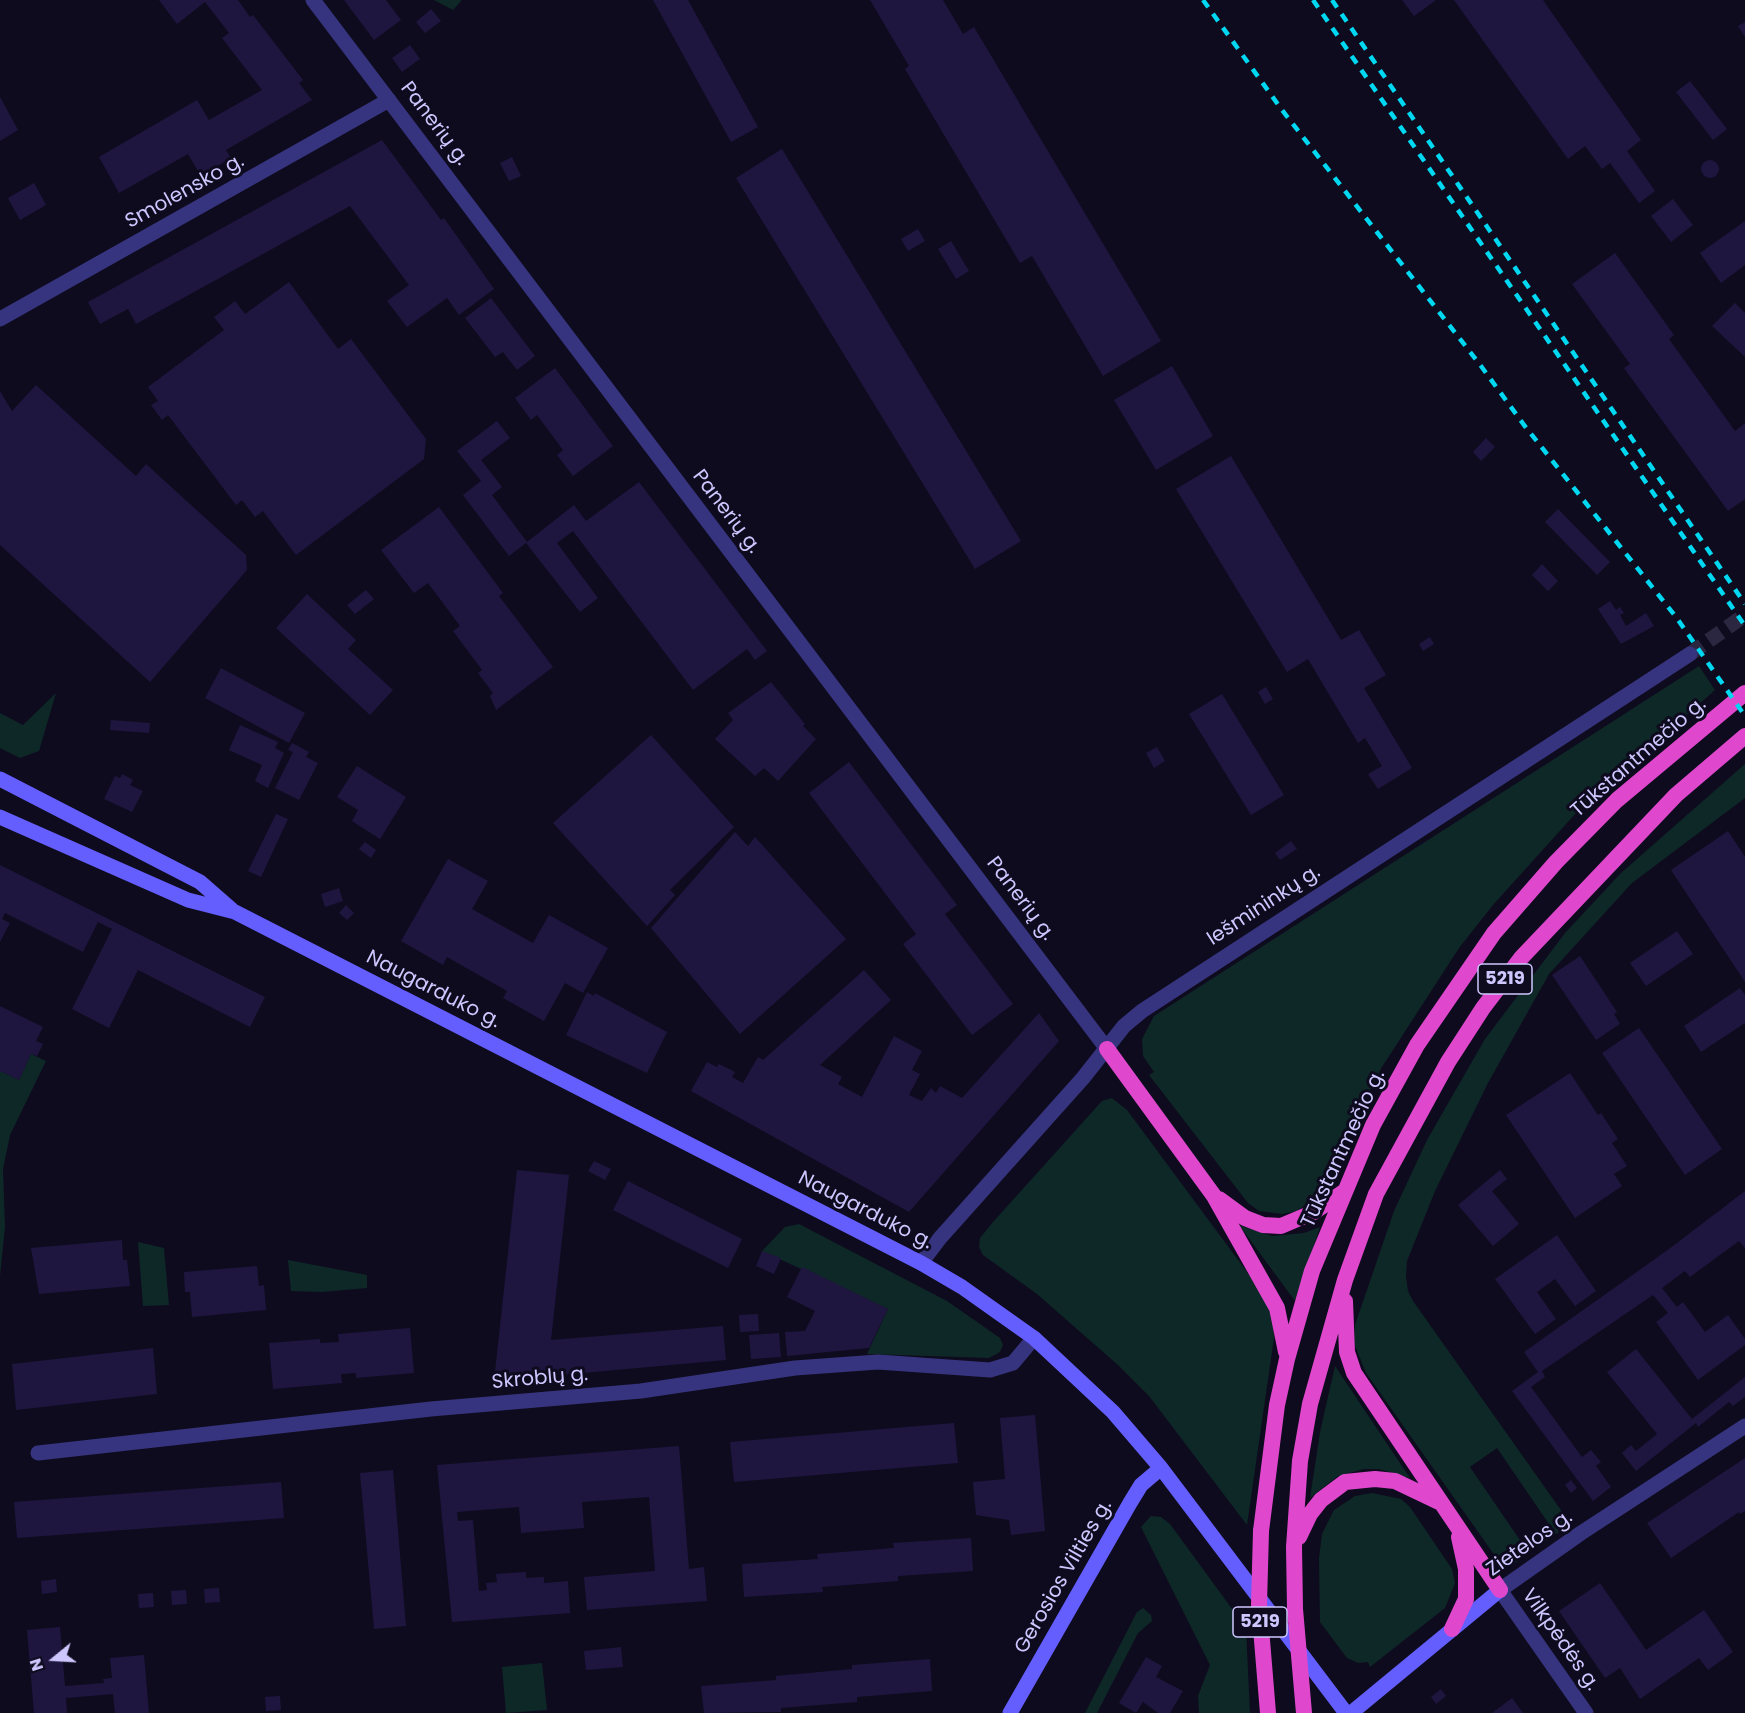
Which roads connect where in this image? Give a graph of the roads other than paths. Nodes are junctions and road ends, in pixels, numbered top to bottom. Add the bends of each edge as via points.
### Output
1 (313, 0) edge
2 (389, 100) junction
3 (0, 319) edge
4 (1690, 654) tunnel mouth
5 (1745, 693) edge
6 (1745, 736) edge
7 (0, 779) edge
8 (0, 817) edge
9 (235, 912) junction
10 (1107, 1049) junction
11 (1346, 1191) junction
12 (1214, 1196) junction
13 (921, 1263) junction
14 (1345, 1280) junction
15 (1034, 1338) junction
16 (1287, 1359) junction
17 (1745, 1426) edge
18 (38, 1453) dead end
19 (1161, 1468) junction
20 (1440, 1502) junction
21 (1457, 1528) junction
22 (1294, 1547) junction
23 (1500, 1590) junction
24 (1452, 1629) junction
25 (1010, 1713) edge
26 (1268, 1713) edge
27 (1304, 1713) edge
28 (1346, 1713) edge
29 (1351, 1713) edge
30 (1586, 1713) edge

1 - 2 street, Panerių g.
2 - 3 street, Smolensko g.
2 - 10 street, Panerių g.
4 - 10 street, Iešmininkų g. via 1142,1011 1124,1026
5 - 11 highway, Tūkstantmečio g. / 5219 via 1617,800 1494,933 1417,1045 1373,1125
6 - 14 highway, 5219 via 1676,795 1599,873 1521,958 1483,1008 1448,1062 1376,1194
7 - 9 main road, Naugarduko g. via 200,882
8 - 9 main road, Naugarduko g. via 188,900
9 - 13 main road, Naugarduko g.
10 - 12 highway
10 - 13 street, Iešmininkų g.
11 - 12 highway via 1297,1221 1281,1226 1245,1218
11 - 16 highway, Tūkstantmečio g. / 5219 via 1312,1271
12 - 16 highway via 1277,1308
13 - 15 main road, Naugarduko g.
14 - 20 highway via 1347,1352 1354,1373
14 - 22 highway, 5219 via 1310,1404 1300,1461
15 - 18 street, Skroblų g. via 1013,1363 990,1370 878,1362 795,1368 641,1391 431,1409
15 - 19 main road, Naugarduko g. via 1093,1391
16 - 26 highway, Tūkstantmečio g. / 5219, bridge via 1277,1405 1261,1531 1259,1604
17 - 23 street, Zietelos g.
19 - 25 main road, Gerosios Vilties g. via 1130,1503
19 - 28 main road, Naugarduko g.
20 - 21 highway
20 - 22 highway via 1395,1481 1345,1482 1310,1514
21 - 23 highway
21 - 24 highway via 1466,1569 1466,1599
22 - 27 highway, 5219, bridge
23 - 24 main road, Zietelos g.
23 - 30 street, Vilkpėdės g.
24 - 29 main road, Zietelos g.

